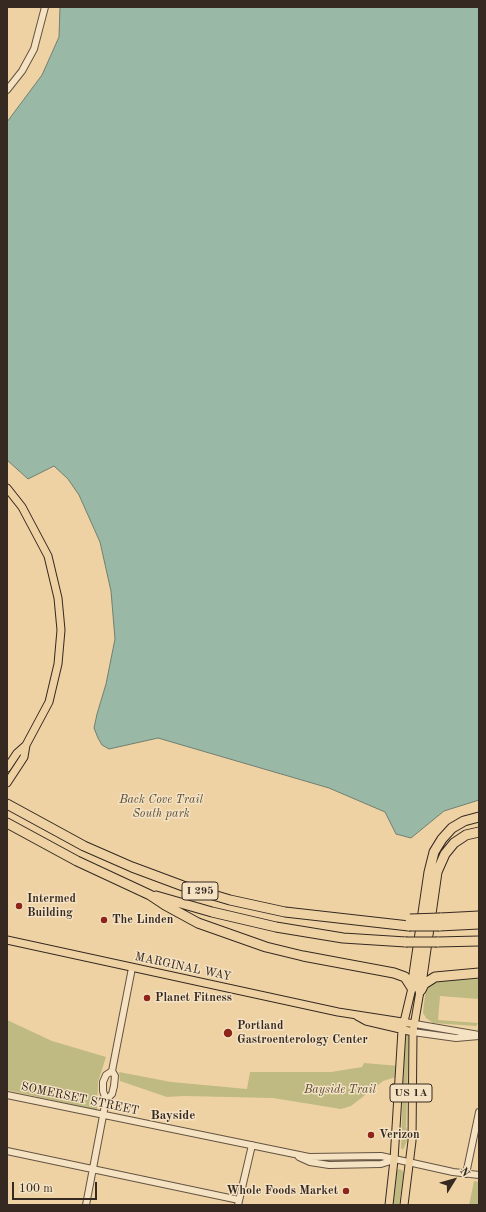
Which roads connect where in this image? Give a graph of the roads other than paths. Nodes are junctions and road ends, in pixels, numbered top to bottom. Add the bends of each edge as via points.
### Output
1 (45, 7) edge
2 (7, 90) edge
3 (7, 488) edge
4 (26, 745) junction
5 (7, 768) edge
6 (7, 783) edge
7 (7, 804) edge
8 (479, 817) edge
9 (7, 822) edge
10 (7, 826) edge
11 (479, 832) edge
12 (49, 847) junction
13 (150, 895) junction
14 (479, 916) edge
15 (439, 922) junction
16 (479, 924) edge
17 (7, 940) edge
18 (479, 941) edge
19 (132, 968) junction
20 (479, 973) edge
21 (416, 989) junction
22 (355, 1015) junction
23 (404, 1022) junction
24 (415, 1024) junction
25 (402, 1030) junction
26 (413, 1032) junction
27 (479, 1035) edge
28 (112, 1071) junction
29 (7, 1095) edge
30 (106, 1100) junction
31 (479, 1112) edge
32 (103, 1115) junction
33 (252, 1145) junction
34 (7, 1151) edge
35 (394, 1160) junction
36 (410, 1162) junction
37 (92, 1170) junction
38 (466, 1174) junction
39 (479, 1175) edge
40 (239, 1202) edge
41 (86, 1205) edge
42 (389, 1205) edge
43 (404, 1205) edge

1 - 2 street via 34,49 22,71
3 - 4 main road via 22,507 44,549 53,575 60,611 60,641 55,682 45,711
4 - 5 main road
4 - 6 main road via 24,757
7 - 15 highway, I 295, bridge via 90,849 132,868 230,900 285,912 368,921
8 - 21 highway, US 1A via 452,828 434,852 429,872
9 - 12 highway, I 295
10 - 12 highway
11 - 21 highway via 466,835 454,843 437,872
12 - 13 highway, I 295
13 - 18 highway, I 295, bridge via 276,927 344,938 406,942
13 - 21 highway via 198,922 244,940 303,956 385,970 401,975
14 - 15 highway
15 - 16 highway, I 295
17 - 19 main road, MARGINAL WAY
19 - 22 main road, MARGINAL WAY
19 - 28 street
20 - 21 highway via 435,977
21 - 23 main road, US 1A
21 - 24 main road, US 1A
22 - 23 main road, MARGINAL WAY
22 - 25 main road, MARGINAL WAY via 366,1021
23 - 24 main road, MARGINAL WAY
23 - 25 main road, US 1A
24 - 26 main road, US 1A
24 - 27 street, MARGINAL WAY
25 - 26 main road, MARGINAL WAY
25 - 35 main road, US 1A
26 - 27 street, MARGINAL WAY via 456,1038
26 - 36 main road, US 1A
28 - 30 street via 115,1076 114,1086 112,1094
28 - 30 street via 106,1075 103,1082
29 - 32 street, SOMERSET STREET
30 - 32 street
31 - 38 street
32 - 33 street, SOMERSET STREET
32 - 37 street
33 - 35 street, SOMERSET STREET via 329,1165 381,1164
33 - 40 street
34 - 37 street
35 - 36 street, SOMERSET STREET
35 - 42 main road, US 1A
36 - 38 street, SOMERSET STREET
36 - 43 main road, US 1A
37 - 40 street
37 - 41 street
38 - 39 street, SOMERSET STREET

